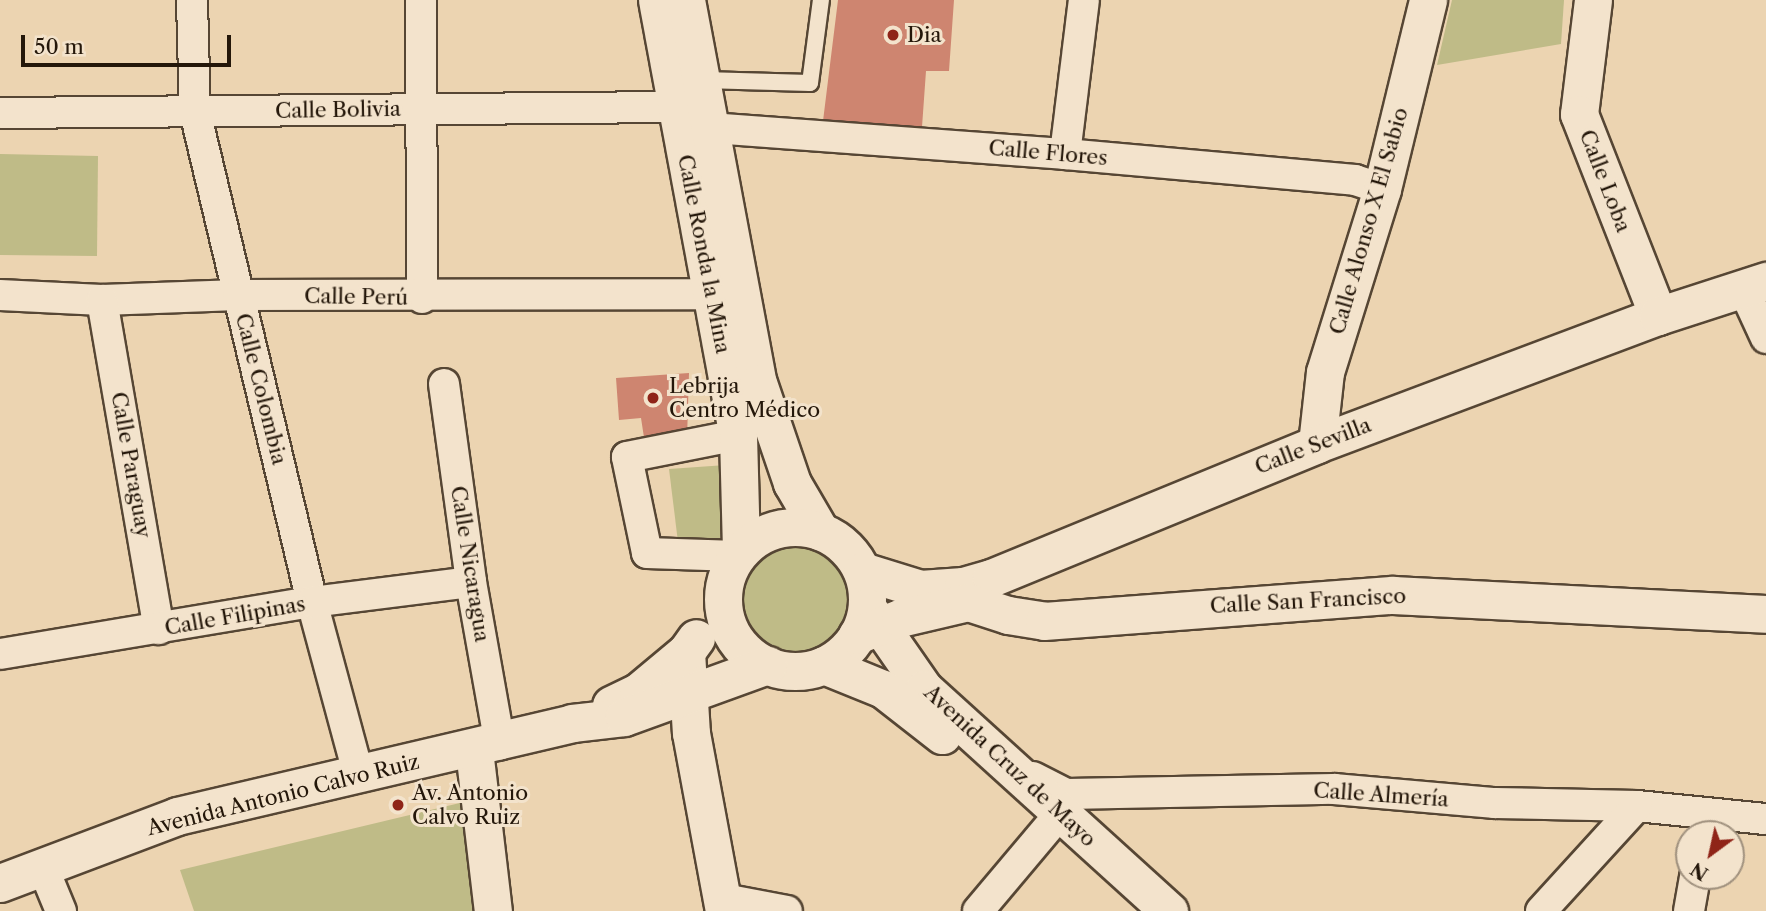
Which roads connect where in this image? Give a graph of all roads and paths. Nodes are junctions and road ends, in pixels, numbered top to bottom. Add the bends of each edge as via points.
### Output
1 (192, 0) edge
2 (421, 0) edge
3 (657, 0) edge
4 (686, 0) edge
5 (821, 0) edge
6 (1084, 0) edge
7 (1427, 0) edge
8 (1593, 0) edge
9 (703, 80) junction
10 (676, 107) junction
11 (422, 109) junction
12 (195, 112) junction
13 (0, 113) edge
14 (711, 128) junction
15 (1065, 153) junction
16 (1382, 189) junction
17 (1755, 285) edge
18 (711, 294) junction
19 (0, 295) edge
20 (238, 295) junction
21 (422, 298) junction
22 (102, 300) junction
23 (1658, 316) junction
24 (1766, 338) edge
25 (444, 384) dead end
26 (738, 435) junction
27 (1317, 443) junction
28 (820, 531) junction
29 (739, 553) junction
30 (471, 582) junction
31 (312, 601) junction
32 (723, 601) junction
33 (866, 610) junction
34 (1766, 614) edge
35 (159, 629) junction
36 (687, 652) junction
37 (0, 654) edge
38 (824, 664) junction
39 (768, 665) junction
40 (688, 694) junction
41 (572, 723) junction
42 (487, 747) junction
43 (1002, 762) junction
44 (358, 774) junction
45 (1637, 806) junction
46 (1766, 819) edge
47 (1691, 820) edge
48 (1745, 820) edge
49 (1048, 828) junction
50 (42, 865) junction
51 (0, 883) edge
52 (1693, 890) edge
53 (724, 905) edge
54 (61, 911) edge
55 (492, 911) edge
56 (787, 911) edge
57 (978, 911) edge
58 (1142, 911) edge
59 (1170, 911) edge
60 (1541, 911) edge
61 (1689, 911) edge

1 - 12 street, Calle Colombia
2 - 11 street
3 - 10 street, Calle Ronda la Mina
4 - 9 street, Calle Ronda la Mina
5 - 9 lane via 810,83
6 - 15 street
7 - 16 street, Calle Alonso X El Sabio
8 - 23 street, Calle Loba via 1579,114
9 - 14 street, Calle Ronda la Mina
10 - 11 street, Calle Bolivia
10 - 18 street, Calle Ronda la Mina
11 - 12 street, Calle Bolivia
11 - 21 street
12 - 13 street, Calle Bolivia
12 - 20 street, Calle Colombia
14 - 15 street, Calle Flores
14 - 28 street, Calle Ronda la Mina via 758,383 792,483
15 - 16 street, Calle Flores via 1355,180
16 - 27 street, Calle Alonso X El Sabio via 1325,372
17 - 23 street, Calle Sevilla
17 - 24 street
18 - 21 street, Calle Perú
18 - 26 street, Calle Ronda la Mina
19 - 22 street, Calle Perú
20 - 21 street, Calle Perú
20 - 22 street, Calle Perú
20 - 31 street, Calle Colombia
22 - 35 street, Calle Paraguay
23 - 27 street, Calle Sevilla
25 - 30 street, Calle Nicaragua
26 - 29 street, Calle Ronda la Mina
26 - 29 street via 627,457 647,553
27 - 33 street, Calle Sevilla via 963,586 920,589
28 - 29 street via 778,528
28 - 33 street via 852,554
29 - 32 street via 728,570
30 - 31 street, Calle Filipinas
30 - 42 street, Calle Nicaragua
31 - 35 street, Calle Filipinas
31 - 44 street, Calle Colombia
32 - 36 street, Avenida Antonio Calvo Ruiz
32 - 39 street via 736,640
33 - 34 street, Calle San Francisco via 968,602 1044,621 1393,595
33 - 38 street via 843,652
33 - 43 street, Avenida Cruz de Mayo via 924,690
35 - 37 street, Calle Filipinas
36 - 40 street
36 - 41 street, Avenida Antonio Calvo Ruiz via 638,692
38 - 39 street via 786,670
38 - 49 street, Avenida Cruz de Mayo via 883,688
39 - 40 street, Avenida Antonio Calvo Ruiz
40 - 41 street, Avenida Antonio Calvo Ruiz via 624,717
40 - 53 street via 691,733
41 - 42 street, Avenida Antonio Calvo Ruiz
42 - 44 street, Avenida Antonio Calvo Ruiz
42 - 55 street
43 - 45 street, Calle Almería via 1067,794 1334,789 1494,803
43 - 59 street, Avenida Cruz de Mayo
44 - 50 street, Avenida Antonio Calvo Ruiz via 177,816
45 - 47 street, Calle Almería
45 - 60 street
46 - 48 street, Calle Almería
49 - 57 street
49 - 58 street, Avenida Cruz de Mayo
50 - 51 street, Avenida Antonio Calvo Ruiz
50 - 54 street
52 - 61 street
53 - 56 street

